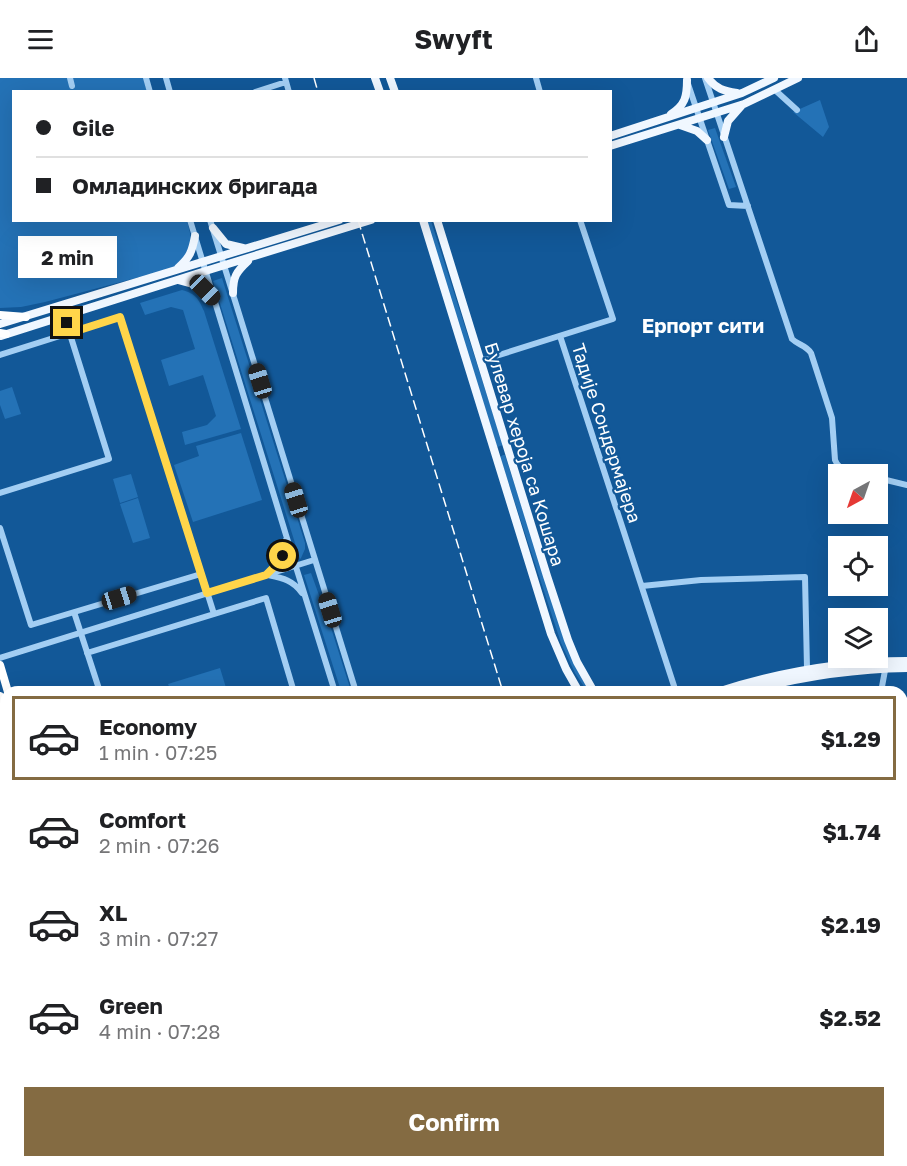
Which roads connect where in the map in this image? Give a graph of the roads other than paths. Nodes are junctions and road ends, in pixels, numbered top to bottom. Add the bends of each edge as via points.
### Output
1 (70, 78) edge
2 (706, 78) edge
3 (774, 78) edge
4 (798, 78) edge
5 (686, 79) edge
6 (285, 80) edge
7 (72, 86) dead end
8 (260, 90) edge
9 (775, 90) junction
10 (741, 93) junction
11 (713, 103) junction
12 (744, 104) junction
13 (696, 108) junction
14 (797, 110) dead end
15 (716, 113) junction
16 (700, 118) junction
17 (664, 119) junction
18 (679, 125) junction
19 (612, 135) edge
20 (724, 136) junction
21 (707, 140) junction
22 (612, 145) edge
23 (747, 206) junction
24 (191, 222) edge
25 (329, 222) edge
26 (365, 222) edge
27 (418, 222) edge
28 (424, 222) edge
29 (439, 222) edge
30 (581, 222) edge
31 (212, 224) edge
32 (428, 235) junction
33 (195, 236) junction
34 (247, 249) junction
35 (221, 256) junction
36 (251, 258) junction
37 (203, 261) junction
38 (224, 266) junction
39 (174, 271) junction
40 (206, 271) junction
41 (177, 280) junction
42 (233, 293) junction
43 (214, 299) junction
44 (0, 315) edge
45 (64, 315) junction
46 (26, 316) junction
47 (0, 324) edge
48 (70, 333) junction
49 (2, 335) edge
50 (560, 336) junction
51 (0, 355) edge
52 (480, 361) junction
53 (508, 449) junction
54 (495, 453) junction
55 (836, 464) edge
56 (888, 480) edge
57 (907, 485) edge
58 (0, 493) edge
59 (0, 528) edge
60 (286, 535) junction
61 (314, 560) junction
62 (296, 565) junction
63 (201, 574) junction
64 (266, 575) junction
65 (642, 586) junction
66 (207, 593) junction
67 (306, 598) junction
68 (74, 612) junction
69 (214, 614) junction
70 (81, 633) junction
71 (86, 650) junction
72 (0, 658) edge
73 (907, 661) edge
74 (0, 665) edge
75 (888, 665) edge
76 (888, 665) edge
77 (828, 666) edge
78 (807, 668) junction
79 (865, 668) edge
80 (885, 668) edge
81 (907, 668) edge
82 (6, 686) edge
83 (98, 686) edge
84 (292, 686) edge
85 (333, 686) edge
86 (354, 686) edge
87 (576, 686) edge
88 (591, 686) edge
89 (674, 686) edge
90 (736, 686) edge
91 (771, 686) edge
92 (882, 686) edge

1 - 7 street
2 - 10 main road via 721,90
2 - 11 street
3 - 10 main road
4 - 9 main road
5 - 13 street
5 - 17 main road via 684,101
6 - 8 street
9 - 12 main road
9 - 14 street
10 - 11 main road
11 - 13 main road
11 - 15 street
12 - 15 main road
12 - 20 main road via 728,121
13 - 16 street
13 - 17 main road
15 - 16 main road
15 - 20 street
16 - 18 main road
16 - 21 street
17 - 19 main road
18 - 21 main road
18 - 22 main road
20 - 23 street
21 - 23 street via 729,205
23 - 55 street via 792,339 811,353 832,418
24 - 33 street
25 - 34 main road
26 - 36 main road
27 - 32 main road
28 - 32 main road, Булевар хероја са Кошара
29 - 52 main road, Булевар хероја са Кошара
30 - 50 street, Тадије Сондермајера via 613,319
31 - 34 main road via 226,244
31 - 35 street
32 - 54 main road, Булевар хероја са Кошара
33 - 37 street
33 - 39 main road via 189,257
34 - 35 main road
35 - 37 main road
35 - 38 street
36 - 38 main road
36 - 42 main road via 234,277
37 - 39 main road
37 - 40 street
38 - 40 main road
38 - 42 street
39 - 46 main road
40 - 41 main road
40 - 43 street
41 - 43 main road via 200,285
41 - 45 main road
42 - 61 street
43 - 60 street
44 - 46 highway
45 - 48 street
45 - 49 main road
46 - 47 main road
48 - 51 street
48 - 58 street via 109,459
48 - 63 street via 120,317
50 - 52 street
50 - 65 street, Тадије Сондермајера
52 - 53 main road, Булевар хероја са Кошара
53 - 54 main road
53 - 88 main road, Булевар хероја са Кошара via 568,640
54 - 87 main road, Булевар хероја са Кошара via 551,634
56 - 57 street
59 - 68 street via 31,625
60 - 62 street
60 - 64 street via 283,556
61 - 62 street
61 - 86 street
62 - 64 street
62 - 67 street
63 - 66 street
63 - 68 street
64 - 66 street
64 - 67 street via 288,580
65 - 78 street via 805,577
65 - 89 street, Тадије Сондермајера
66 - 69 street
66 - 70 street
67 - 85 street
68 - 70 street
69 - 71 street
69 - 84 street via 266,598
70 - 71 street
70 - 72 street
71 - 83 street
73 - 75 main road
74 - 82 highway
76 - 81 main road
77 - 78 main road
78 - 90 main road
79 - 91 main road
80 - 92 street

